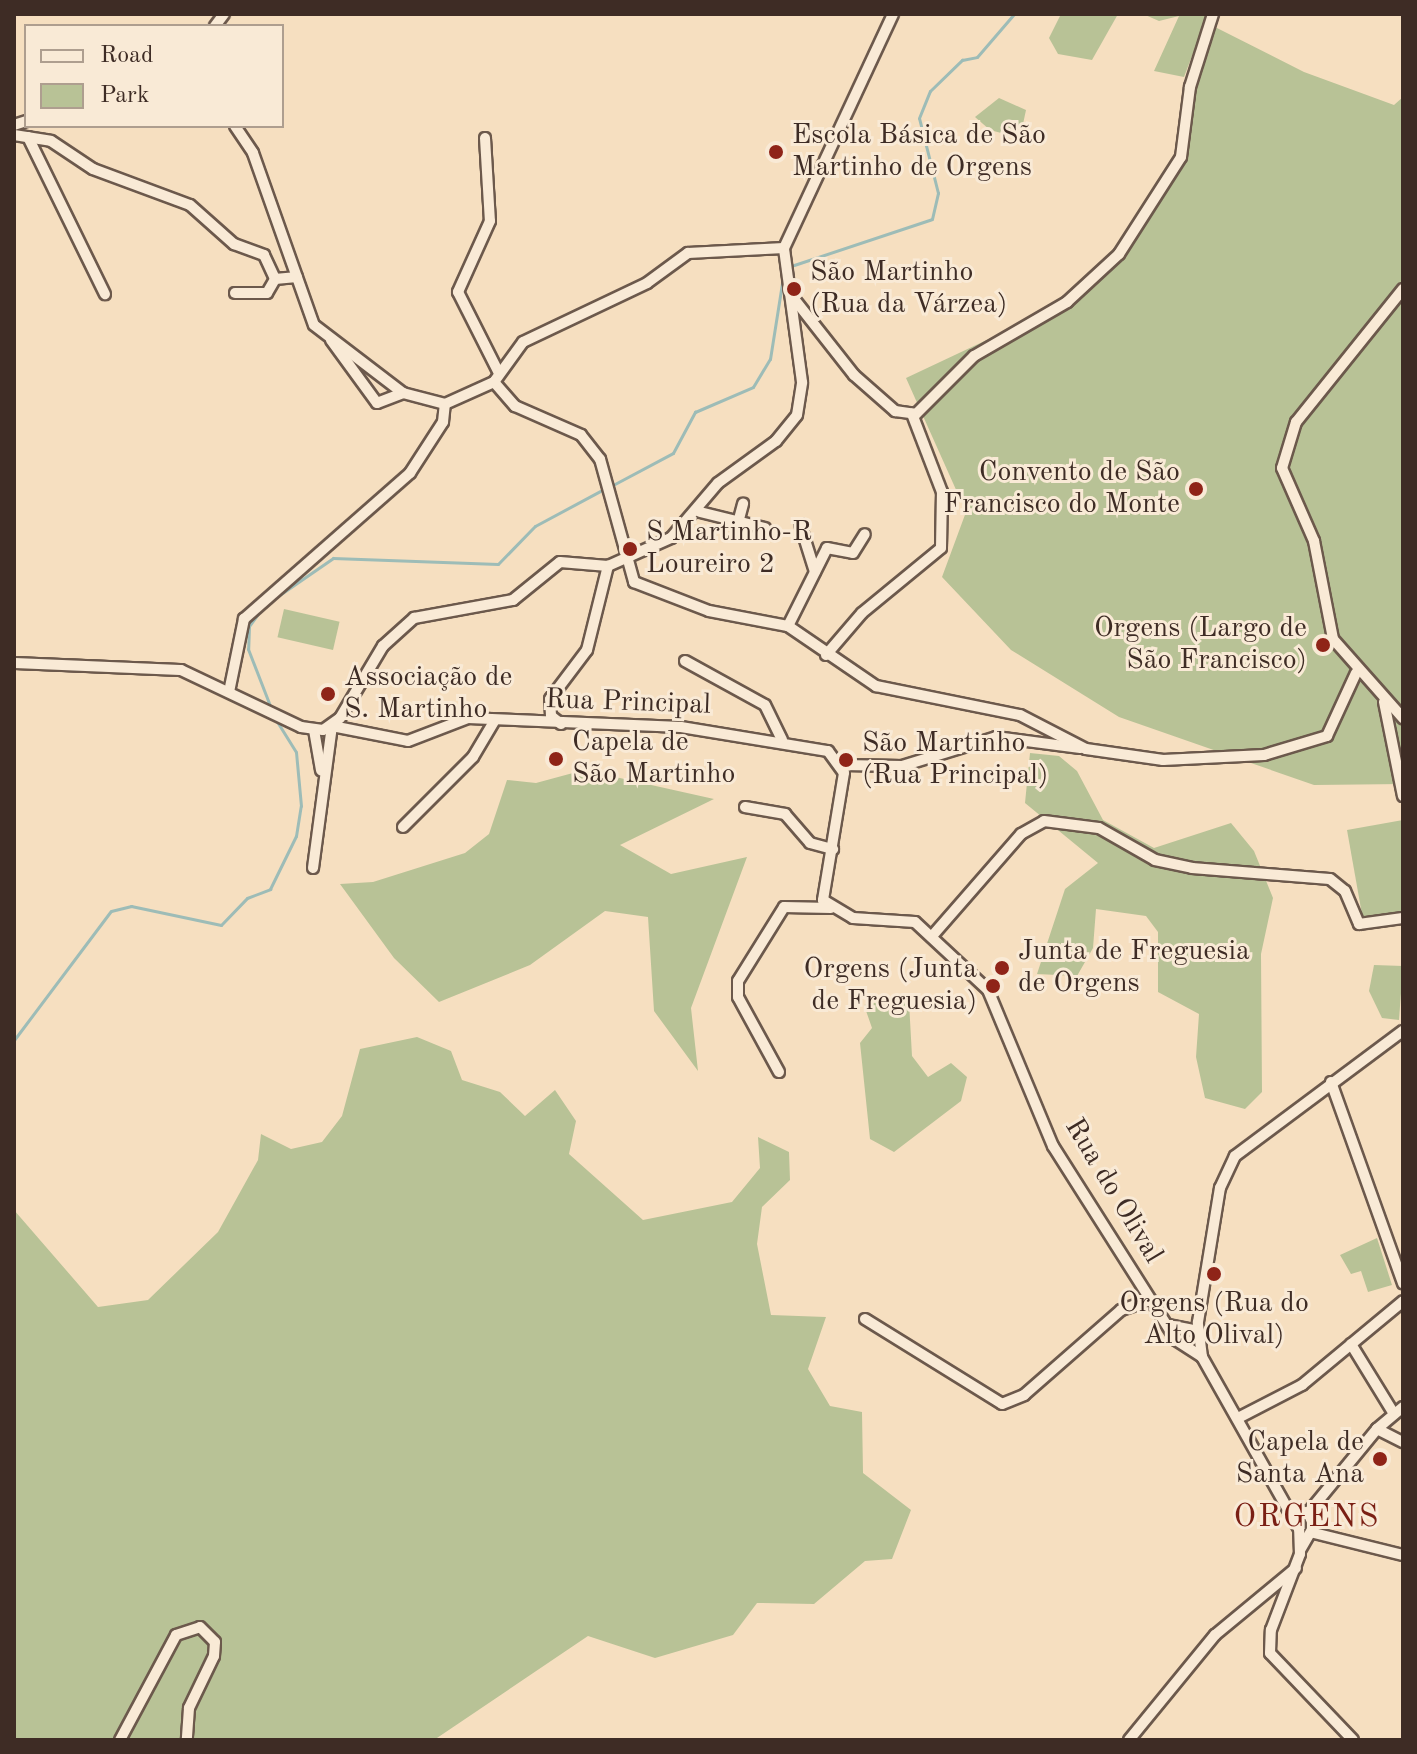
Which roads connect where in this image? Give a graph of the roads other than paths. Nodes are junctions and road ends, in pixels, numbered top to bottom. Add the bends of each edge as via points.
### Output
1 (893, 14) edge
2 (1213, 14) edge
3 (236, 128) edge
4 (14, 135) edge
5 (28, 137) junction
6 (485, 138) dead end
7 (784, 248) junction
8 (297, 277) junction
9 (275, 279) junction
10 (1403, 289) edge
11 (235, 293) dead end
12 (105, 294) dead end
13 (791, 295) junction
14 (331, 340) junction
15 (496, 377) junction
16 (403, 393) junction
17 (445, 404) junction
18 (912, 414) junction
19 (743, 504) dead end
20 (700, 512) junction
21 (739, 519) junction
22 (800, 524) dead end
23 (765, 528) dead end
24 (865, 534) dead end
25 (623, 557) junction
26 (608, 566) junction
27 (815, 572) junction
28 (788, 626) junction
29 (826, 655) junction
30 (685, 661) dead end
31 (14, 663) edge
32 (1356, 673) junction
33 (229, 692) junction
34 (1384, 702) junction
35 (1403, 718) edge
36 (495, 720) junction
37 (562, 724) junction
38 (332, 726) junction
39 (314, 730) junction
40 (782, 740) junction
41 (1086, 749) junction
42 (842, 765) junction
43 (322, 776) junction
44 (1403, 796) edge
45 (745, 807) dead end
46 (403, 827) dead end
47 (833, 849) junction
48 (313, 868) dead end
49 (831, 908) junction
50 (1403, 918) edge
51 (933, 935) junction
52 (1403, 1031) edge
53 (779, 1072) dead end
54 (1331, 1082) junction
55 (1403, 1283) edge
56 (1150, 1300) junction
57 (1403, 1301) edge
58 (865, 1319) dead end
59 (1164, 1322) junction
60 (1198, 1331) junction
61 (1351, 1344) junction
62 (1202, 1357) junction
63 (1399, 1411) edge
64 (1240, 1417) junction
65 (1377, 1429) junction
66 (1403, 1442) edge
67 (1288, 1507) junction
68 (1308, 1513) junction
69 (1314, 1533) junction
70 (1300, 1550) junction
71 (1403, 1555) edge
72 (1296, 1568) junction
73 (120, 1740) edge
74 (187, 1740) edge
75 (1129, 1740) edge
76 (1353, 1740) edge

1 - 7 street
2 - 18 street via 1190,87 1181,157 1119,254 1079,292 974,356
3 - 8 street via 253,153
4 - 5 street
5 - 9 street via 190,205 234,244 264,255
5 - 12 street
6 - 15 street via 490,221 458,292
7 - 13 street
7 - 15 street via 688,253 647,283 523,342
8 - 9 street
8 - 14 street via 309,316
9 - 11 street via 267,293
10 - 32 street via 1296,422 1283,452 1285,479 1314,541 1329,629
13 - 18 street via 854,375 895,411
13 - 20 street via 802,382 797,415 776,441 718,483
14 - 16 street
14 - 16 street via 377,403
15 - 17 street
15 - 25 street via 515,406 581,435 608,481
16 - 17 street
17 - 33 street via 443,422 410,473 268,590 244,619
18 - 29 street via 942,492 941,548 862,613
19 - 21 street
20 - 21 street
20 - 25 street via 671,538
21 - 23 street
22 - 27 street
24 - 27 street via 853,553 827,548
25 - 26 street
25 - 28 street via 634,582 646,588 709,611
26 - 37 street via 587,650 550,699 551,716
26 - 38 street via 560,562 513,600 414,618 383,646
27 - 28 street
28 - 29 street
29 - 41 street via 858,680 1020,715
30 - 40 street via 765,705
31 - 33 street via 159,666
32 - 34 street
32 - 41 street via 1327,736 1264,755 1163,760
33 - 39 street
34 - 35 street
34 - 44 street
36 - 37 street, Rua Principal
36 - 38 street, Rua Principal via 468,718 408,741
36 - 46 street via 473,757
37 - 40 street, Rua Principal via 694,728
38 - 39 street
38 - 43 street
39 - 43 street
40 - 42 street, Rua Principal via 823,749
41 - 42 street via 996,737 902,766
42 - 47 street
43 - 48 street
45 - 47 street via 785,814 810,843
47 - 49 street via 821,889
49 - 51 street, Rua do Olival via 853,918 904,919
49 - 53 street, Rua do Olival via 784,907 738,981 738,997
50 - 51 street via 1359,924 1345,891 1330,879 1192,868 1155,860 1099,828 1044,821 1021,834
51 - 56 street, Rua do Olival via 990,992 1053,1146
52 - 54 street
54 - 55 street
54 - 60 street via 1235,1156 1220,1188
56 - 58 street via 1121,1310 1024,1395 1002,1404
56 - 59 street, Rua do Olival
57 - 61 street
59 - 60 street via 1186,1334
59 - 62 street, Rua do Olival
60 - 62 street
61 - 63 street
61 - 64 street via 1302,1385
62 - 64 street
63 - 65 street
64 - 67 street
65 - 66 street
65 - 68 street
67 - 68 street
67 - 70 street
68 - 69 street
69 - 70 street
69 - 71 street
70 - 72 street
72 - 75 street via 1215,1635
72 - 76 street via 1271,1630 1270,1653
73 - 74 street via 176,1635 200,1627 215,1642 214,1656 189,1708

